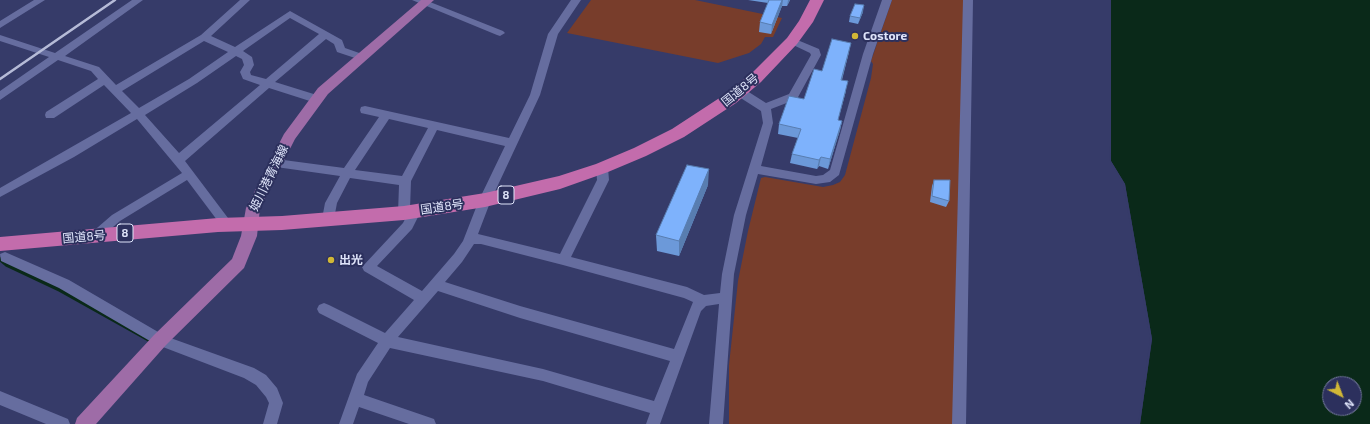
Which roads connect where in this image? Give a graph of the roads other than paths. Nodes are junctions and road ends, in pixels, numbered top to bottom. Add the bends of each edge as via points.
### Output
1 (40, 0) edge
2 (138, 0) edge
3 (244, 0) edge
4 (576, 0) edge
5 (817, 0) edge
6 (887, 0) edge
7 (968, 0) edge
8 (423, 1) edge
9 (0, 25) edge
10 (500, 33) dead end
11 (325, 34) junction
12 (204, 37) junction
13 (0, 38) edge
14 (792, 41) junction
15 (236, 52) junction
16 (58, 56) junction
17 (361, 57) junction
18 (104, 80) junction
19 (268, 84) junction
20 (116, 90) junction
21 (740, 92) junction
22 (0, 96) edge
23 (316, 99) junction
24 (764, 108) junction
25 (365, 110) dead end
26 (138, 114) junction
27 (50, 115) dead end
28 (386, 115) junction
29 (434, 126) junction
30 (512, 143) junction
31 (179, 160) junction
32 (276, 163) junction
33 (602, 168) junction
34 (753, 169) junction
35 (347, 173) junction
36 (189, 174) junction
37 (405, 181) junction
38 (0, 192) edge
39 (484, 200) junction
40 (410, 212) junction
41 (328, 219) junction
42 (227, 224) junction
43 (250, 224) junction
44 (94, 237) junction
45 (470, 239) junction
46 (2, 250) edge
47 (563, 260) junction
48 (436, 285) junction
49 (726, 298) junction
50 (424, 299) junction
51 (703, 301) junction
52 (324, 309) dead end
53 (160, 340) junction
54 (387, 341) junction
55 (679, 357) junction
56 (0, 398) edge
57 (354, 398) junction
58 (659, 409) junction
59 (272, 417) edge
60 (63, 424) edge
61 (84, 424) edge
62 (346, 424) edge
63 (429, 424) edge
64 (653, 424) edge
65 (716, 424) edge
66 (959, 424) edge

1 - 9 street
2 - 16 street
3 - 12 street
4 - 30 street via 553,34 535,95
5 - 14 highway, 国道8号 / 8 via 806,22
6 - 34 street via 868,54 835,172 826,179 816,180
7 - 66 street
8 - 10 street
8 - 17 main road, 姫川港青海線
11 - 15 street via 290,14
11 - 17 street via 339,42 341,50
11 - 19 street
12 - 15 street
12 - 20 street
13 - 16 street
14 - 21 highway, 国道8号 / 8
14 - 24 street via 815,51 816,55 793,96
15 - 19 street via 247,57 247,77
15 - 26 street via 194,81
16 - 18 street via 94,69
16 - 22 street
17 - 23 main road, 姫川港青海線 via 333,80
18 - 20 street
18 - 27 street
19 - 23 street
19 - 31 street
20 - 26 street
21 - 24 street
21 - 33 highway, 国道8号 / 8 via 678,133
23 - 32 main road, 姫川港青海線 via 289,137
24 - 34 street via 768,123
25 - 28 street
26 - 31 street
26 - 38 street
28 - 29 street
28 - 35 street
29 - 30 street
29 - 37 street
30 - 39 street
31 - 36 street
32 - 35 street
32 - 43 main road, 姫川港青海線 via 253,208
33 - 39 highway, 国道8号 / 8 via 560,182
33 - 47 street via 603,180
34 - 49 street via 735,236
35 - 37 street
35 - 41 street via 331,203
36 - 42 street
36 - 44 street via 116,218
37 - 40 street
39 - 40 highway, 国道8号 / 8
39 - 45 street
40 - 41 highway, 国道8号 / 8
40 - 50 street via 408,226 368,267
41 - 43 highway, 国道8号 / 8
42 - 43 highway, 国道8号 / 8
42 - 44 highway, 国道8号 / 8
43 - 53 main road, 姫川港青海線 via 247,244 238,263
44 - 46 highway, 国道8号 / 8
45 - 47 street via 481,239
45 - 48 street
46 - 53 street
47 - 51 street via 687,293
48 - 50 street
48 - 55 street via 520,312
49 - 51 street
49 - 65 street
50 - 54 street
51 - 55 street via 696,308
52 - 54 street
53 - 59 street via 249,373 261,380 272,393 276,403
53 - 61 main road, 姫川港青海線
54 - 57 street via 362,379
54 - 58 street via 543,375
55 - 58 street
56 - 60 street
57 - 62 street
57 - 63 street
58 - 64 street

